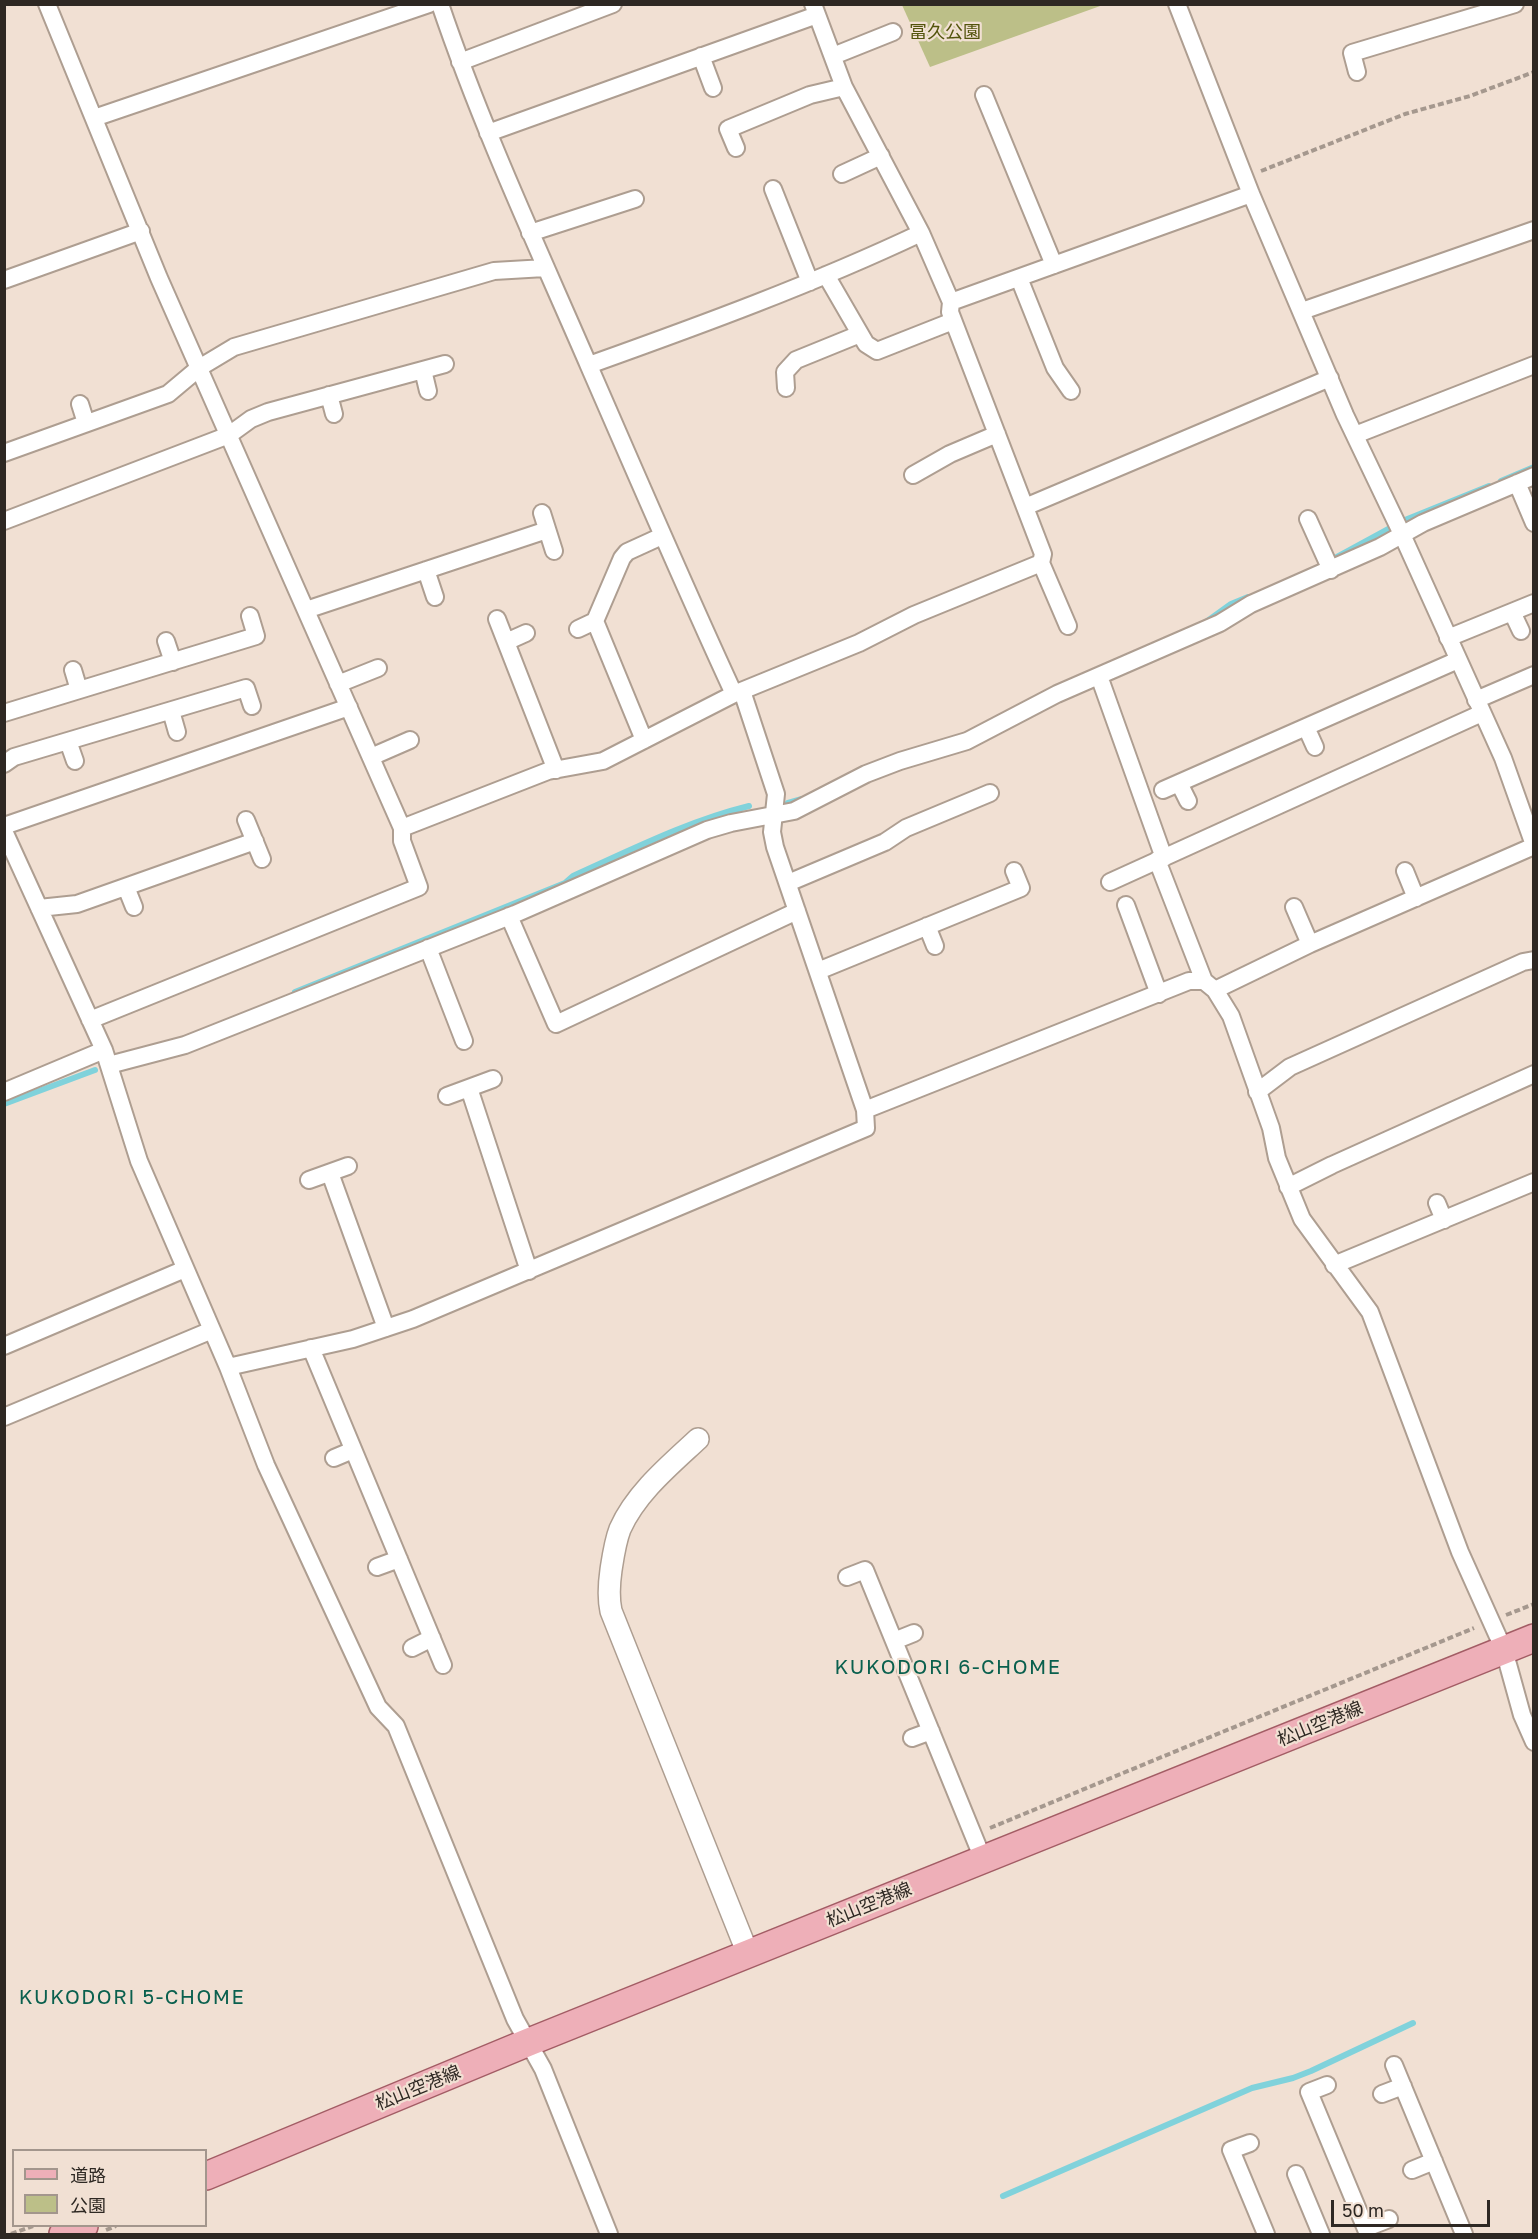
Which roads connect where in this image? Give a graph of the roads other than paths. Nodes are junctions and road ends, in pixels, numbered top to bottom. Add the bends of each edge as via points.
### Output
1 (47, 4) edge
2 (429, 4) edge
3 (440, 4) edge
4 (613, 4) edge
5 (1177, 4) edge
6 (1515, 4) edge
7 (815, 10) edge
8 (893, 32) dead end
9 (833, 56) junction
10 (701, 57) junction
11 (459, 62) junction
12 (1357, 72) dead end
13 (844, 87) junction
14 (713, 88) dead end
15 (984, 95) dead end
16 (94, 118) junction
17 (488, 133) junction
18 (736, 148) dead end
19 (880, 156) junction
20 (842, 174) dead end
21 (773, 189) dead end
22 (1251, 194) junction
23 (635, 199) dead end
24 (1533, 230) edge
25 (141, 231) junction
26 (530, 233) junction
27 (921, 233) junction
28 (1054, 265) junction
29 (545, 268) junction
30 (826, 275) junction
31 (1019, 278) junction
32 (4, 280) edge
33 (810, 282) junction
34 (951, 302) junction
35 (1302, 311) junction
36 (953, 321) junction
37 (860, 334) junction
38 (445, 364) dead end
39 (589, 365) junction
40 (1533, 365) edge
41 (199, 368) junction
42 (423, 370) junction
43 (1330, 378) junction
44 (786, 388) dead end
45 (428, 391) dead end
46 (1071, 391) dead end
47 (329, 395) junction
48 (80, 404) dead end
49 (334, 414) dead end
50 (86, 423) junction
51 (997, 434) junction
52 (229, 435) junction
53 (1354, 435) junction
54 (4, 453) edge
55 (914, 475) dead end
56 (1533, 476) edge
57 (1517, 483) junction
58 (1025, 507) junction
59 (542, 513) dead end
60 (1308, 519) dead end
61 (4, 521) edge
62 (1533, 523) edge
63 (1399, 528) junction
64 (547, 530) junction
65 (662, 536) junction
66 (554, 550) dead end
67 (1041, 563) junction
68 (426, 570) junction
69 (1331, 570) junction
70 (435, 597) dead end
71 (1533, 603) edge
72 (306, 610) junction
73 (1512, 612) junction
74 (250, 616) dead end
75 (497, 619) dead end
76 (595, 621) junction
77 (1068, 626) dead end
78 (578, 629) dead end
79 (1521, 631) dead end
80 (526, 633) dead end
81 (1448, 638) junction
82 (166, 641) dead end
83 (506, 642) junction
84 (1458, 660) junction
85 (173, 662) junction
86 (378, 668) dead end
87 (73, 670) dead end
88 (1533, 675) edge
89 (1099, 676) junction
90 (339, 684) junction
91 (79, 690) junction
92 (738, 693) junction
93 (252, 706) dead end
94 (349, 707) junction
95 (1479, 707) junction
96 (171, 711) junction
97 (4, 713) edge
98 (1306, 727) junction
99 (177, 732) dead end
100 (410, 740) dead end
101 (645, 740) junction
102 (68, 741) junction
103 (1315, 747) dead end
104 (371, 757) junction
105 (75, 761) dead end
106 (4, 764) edge
107 (556, 770) junction
108 (1179, 783) junction
109 (1163, 790) dead end
110 (990, 793) dead end
111 (1188, 801) dead end
112 (774, 816) junction
113 (246, 820) dead end
114 (4, 826) edge
115 (402, 828) junction
116 (4, 831) edge
117 (255, 841) junction
118 (1533, 846) edge
119 (262, 859) dead end
120 (1161, 859) junction
121 (1014, 871) dead end
122 (1405, 871) dead end
123 (1110, 882) dead end
124 (788, 883) junction
125 (126, 887) junction
126 (1416, 898) junction
127 (1126, 904) dead end
128 (134, 907) dead end
129 (39, 908) junction
130 (1293, 908) dead end
131 (797, 911) junction
132 (509, 916) junction
133 (927, 926) junction
134 (1310, 944) junction
135 (935, 946) dead end
136 (428, 948) junction
137 (1533, 960) edge
138 (818, 971) junction
139 (1210, 986) junction
140 (1159, 994) junction
141 (90, 1020) junction
142 (464, 1041) dead end
143 (106, 1058) junction
144 (1533, 1074) edge
145 (493, 1079) dead end
146 (469, 1088) junction
147 (4, 1092) edge
148 (1257, 1092) junction
149 (447, 1096) dead end
150 (865, 1110) junction
151 (348, 1166) dead end
152 (330, 1173) junction
153 (309, 1180) dead end
154 (1533, 1182) edge
155 (1288, 1187) junction
156 (1437, 1203) dead end
157 (1444, 1220) junction
158 (1334, 1265) junction
159 (185, 1269) junction
160 (529, 1270) junction
161 (386, 1328) junction
162 (212, 1330) junction
163 (4, 1346) edge
164 (311, 1348) junction
165 (228, 1367) junction
166 (4, 1417) edge
167 (698, 1439) dead end
168 (353, 1450) junction
169 (334, 1458) dead end
170 (399, 1559) junction
171 (377, 1567) dead end
172 (847, 1577) dead end
173 (914, 1633) dead end
174 (432, 1638) junction
175 (1533, 1638) edge
176 (894, 1641) junction
177 (412, 1648) dead end
178 (1504, 1650) junction
179 (443, 1665) dead end
180 (931, 1731) junction
181 (912, 1738) dead end
182 (1533, 1742) edge
183 (983, 1859) junction
184 (748, 1954) junction
185 (529, 2042) junction
186 (1394, 2065) dead end
187 (1327, 2085) dead end
188 (1403, 2086) junction
189 (1382, 2094) dead end
190 (1250, 2143) dead end
191 (1434, 2161) junction
192 (1412, 2170) dead end
193 (1296, 2174) dead end
194 (207, 2175) edge
195 (1389, 2219) dead end
196 (82, 2227) edge
197 (1367, 2231) edge
198 (63, 2235) edge
199 (609, 2235) edge
200 (1266, 2235) edge
201 (1322, 2235) edge
202 (1464, 2235) edge

1 - 16 street
2 - 16 street
3 - 11 street
4 - 11 street
5 - 22 street
6 - 12 street via 1352,53
7 - 9 street
7 - 10 street
8 - 9 street
9 - 13 street
10 - 14 street
10 - 17 street
11 - 17 street
13 - 18 street via 810,95 728,129
13 - 19 street
15 - 28 street
16 - 25 street
17 - 26 street
19 - 20 street
19 - 27 street
21 - 33 street
22 - 28 street
22 - 35 street
23 - 26 street
24 - 35 street
25 - 32 street
25 - 41 street
26 - 29 street
27 - 30 street
27 - 34 street
28 - 31 street
29 - 39 street
29 - 41 street via 494,271 234,347
30 - 33 street
30 - 37 street
31 - 34 street
31 - 46 street via 1055,368
33 - 39 street
34 - 36 street
35 - 43 street
36 - 37 street via 877,351
36 - 51 street
37 - 44 street via 796,360 784,372
38 - 42 street
39 - 65 street
40 - 53 street
41 - 50 street via 168,394
41 - 52 street
42 - 45 street
42 - 47 street
43 - 53 street
43 - 58 street
47 - 49 street
47 - 52 street via 251,419
48 - 50 street
50 - 54 street
51 - 55 street
51 - 58 street
52 - 61 street
52 - 72 street
53 - 63 street
56 - 57 street
57 - 62 street
57 - 63 street via 1423,523
58 - 67 street via 1043,554
59 - 64 street
60 - 69 street
63 - 69 street via 1380,548
63 - 81 street
64 - 66 street
64 - 68 street
65 - 76 street via 622,558
65 - 92 street
67 - 77 street
67 - 92 street
68 - 70 street
68 - 72 street
69 - 89 street
71 - 73 street
72 - 90 street
73 - 79 street
73 - 81 street
74 - 85 street via 256,636
75 - 83 street
76 - 78 street
76 - 101 street
80 - 83 street
81 - 84 street
82 - 85 street
83 - 107 street
84 - 95 street
84 - 98 street
85 - 91 street
86 - 90 street
87 - 91 street
88 - 95 street
89 - 112 street via 967,741 866,774 794,811
89 - 120 street
90 - 94 street
91 - 97 street
92 - 101 street
92 - 112 street via 776,794
93 - 96 street via 246,688
94 - 104 street
94 - 114 street
95 - 118 street via 1506,768
95 - 120 street
96 - 99 street
96 - 102 street
98 - 103 street
98 - 108 street
100 - 104 street
101 - 107 street via 603,761
102 - 105 street
102 - 106 street via 14,757
104 - 115 street
107 - 115 street
108 - 109 street
108 - 111 street
110 - 124 street
112 - 124 street via 774,839
112 - 132 street via 707,830
113 - 117 street
115 - 141 street via 402,841 419,887
116 - 129 street
117 - 119 street
117 - 125 street
118 - 126 street
120 - 123 street
120 - 139 street
121 - 133 street via 1021,888
122 - 126 street
124 - 131 street
125 - 128 street
125 - 129 street via 77,904
126 - 134 street
127 - 140 street
129 - 141 street
130 - 134 street
131 - 132 street via 556,1024
131 - 138 street
132 - 136 street
133 - 135 street
133 - 138 street
134 - 139 street
136 - 142 street
136 - 143 street via 185,1045
137 - 148 street via 1290,1067
138 - 150 street
139 - 140 street via 1190,981
139 - 148 street via 1231,1016
140 - 150 street
141 - 143 street
143 - 147 street
143 - 159 street via 139,1161
144 - 155 street
145 - 146 street
146 - 149 street
146 - 160 street
148 - 155 street
150 - 160 street via 866,1128
151 - 152 street
152 - 153 street
152 - 161 street
154 - 157 street
155 - 158 street via 1302,1219
156 - 157 street
157 - 158 street
158 - 178 street via 1370,1312 1460,1552
159 - 162 street
159 - 163 street
160 - 161 street
161 - 164 street
162 - 165 street
162 - 166 street
164 - 165 street
164 - 168 street
165 - 185 street via 266,1465 378,1707 396,1726 515,2019
167 - 184 street via 638,1501 620,1529 608,1598
168 - 169 street
168 - 170 street
170 - 171 street
170 - 174 street
172 - 176 street via 865,1570
173 - 176 street
174 - 177 street
174 - 179 street
175 - 178 main road, 松山空港線
176 - 180 street
178 - 182 street
178 - 183 main road, 松山空港線
180 - 181 street
180 - 183 street
183 - 184 main road, 松山空港線
184 - 185 main road, 松山空港線
185 - 194 main road, 松山空港線
185 - 199 street
186 - 188 street
187 - 197 street via 1309,2092
188 - 189 street
188 - 191 street
190 - 200 street via 1231,2150
191 - 192 street
191 - 202 street
193 - 201 street
195 - 197 street
196 - 198 main road

